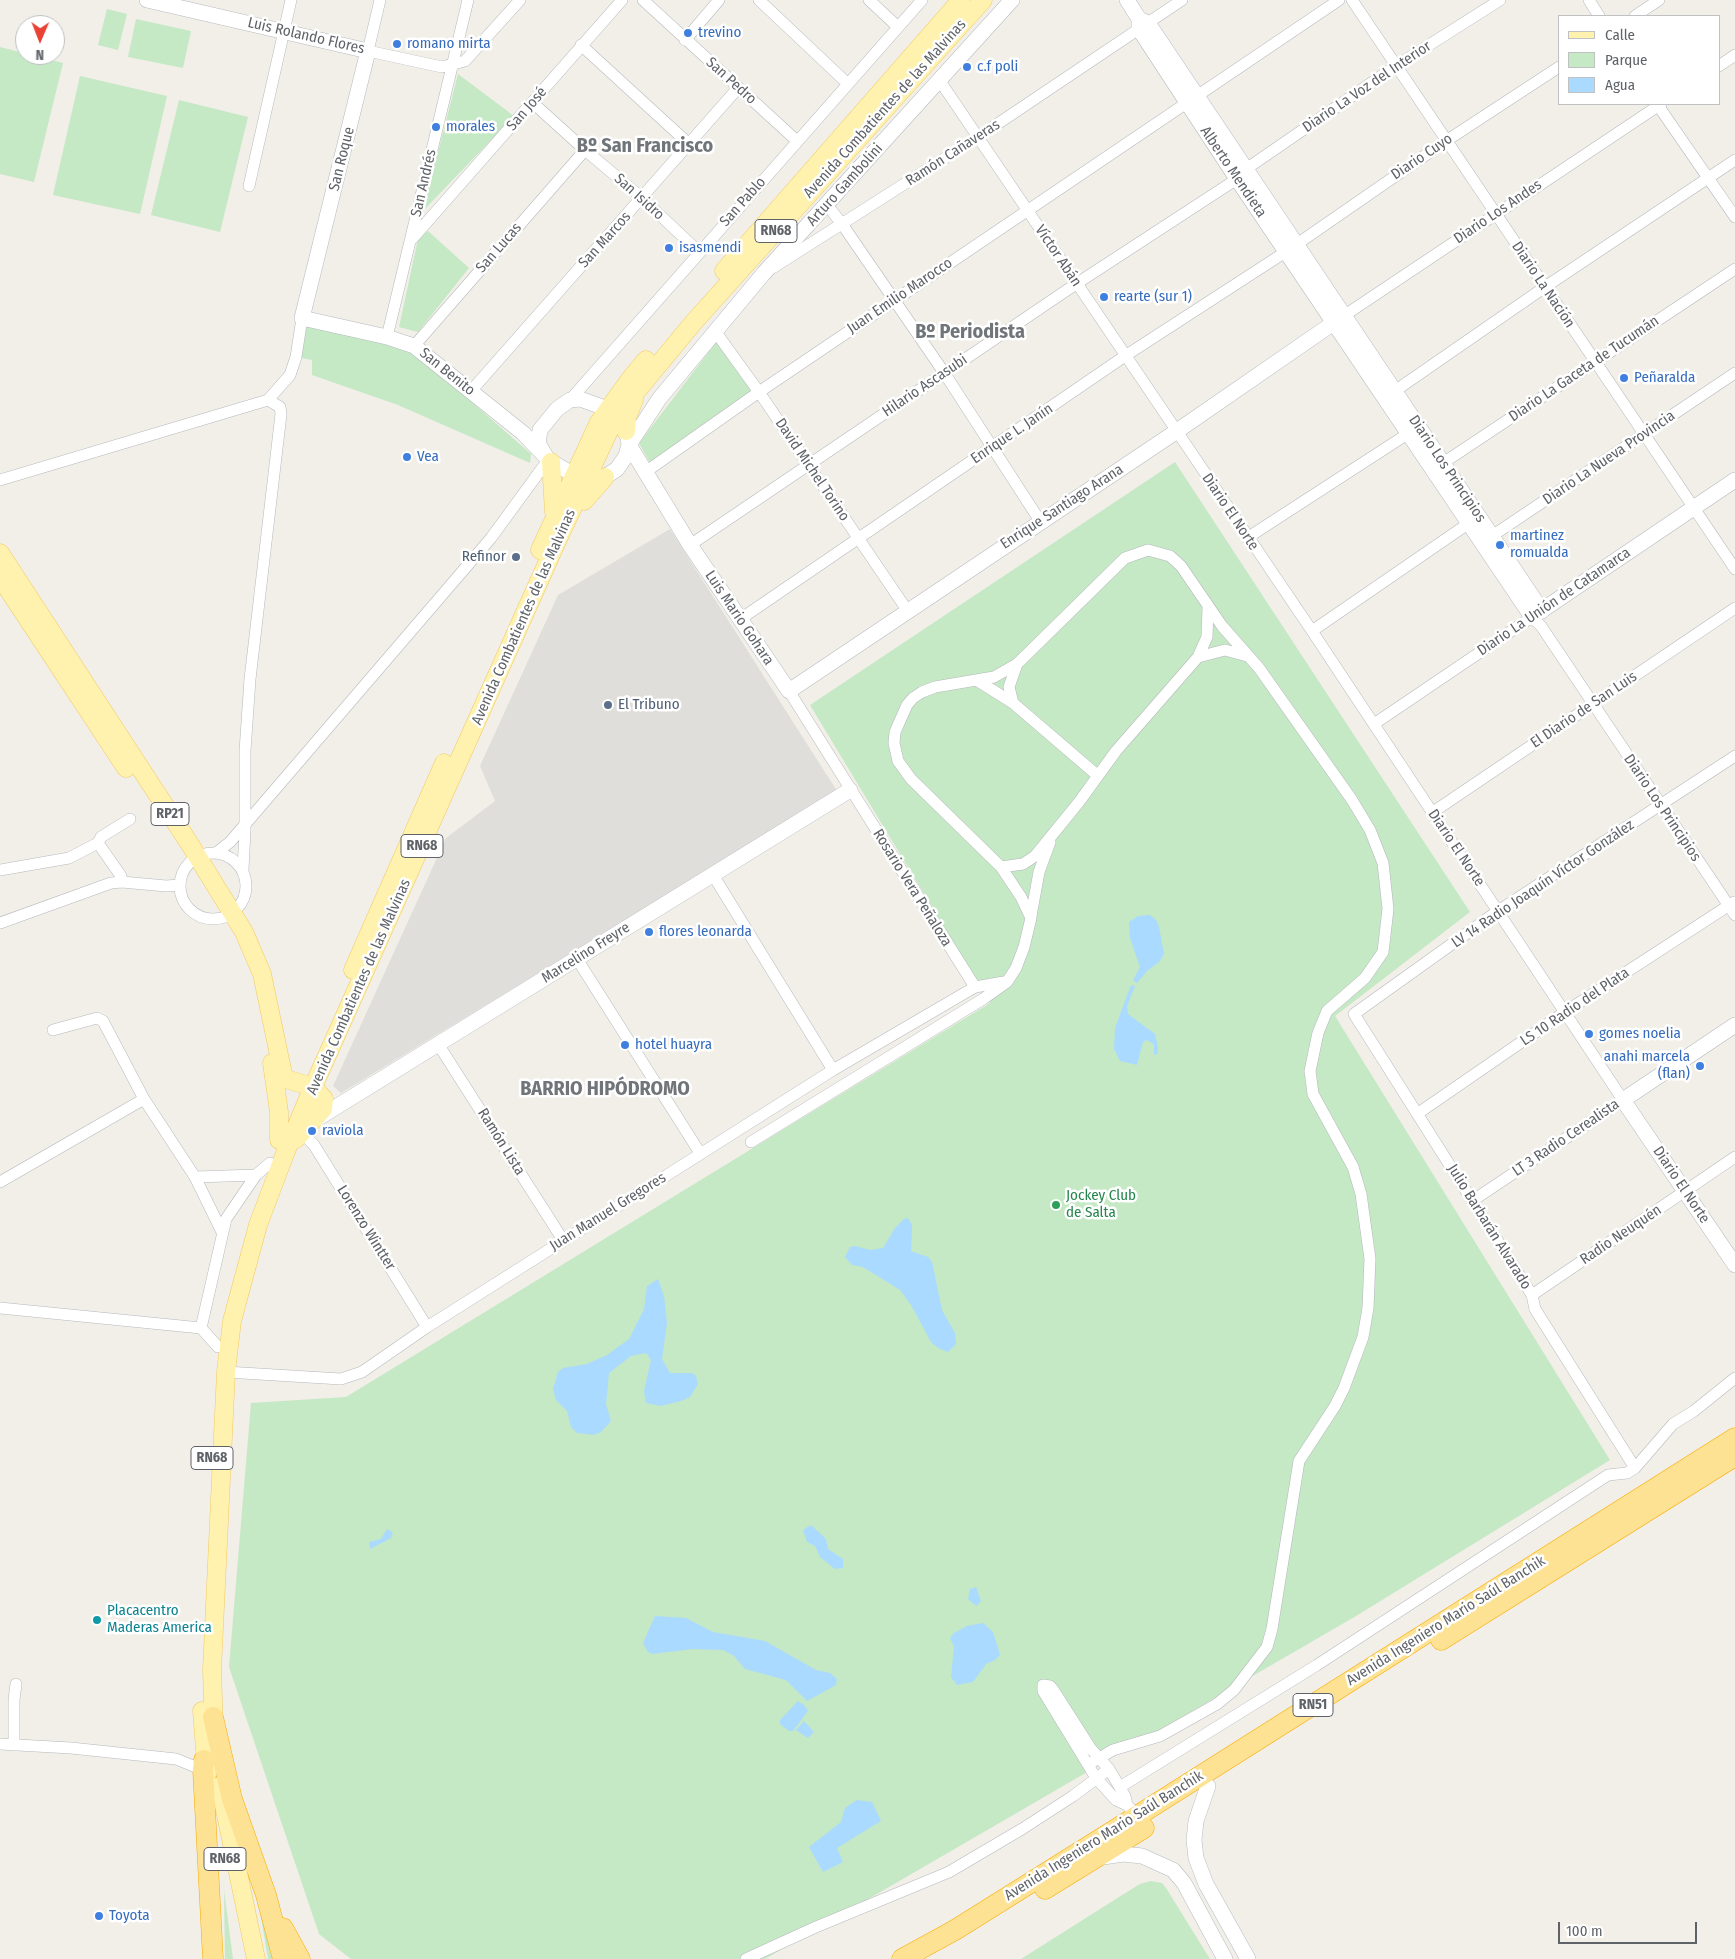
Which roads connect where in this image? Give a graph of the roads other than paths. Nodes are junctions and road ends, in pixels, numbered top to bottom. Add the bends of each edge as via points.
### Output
1 (147, 0) edge
2 (291, 0) edge
3 (380, 0) edge
4 (468, 0) edge
5 (520, 0) edge
6 (622, 0) edge
7 (643, 0) edge
8 (719, 0) edge
9 (759, 0) edge
10 (869, 0) edge
11 (922, 0) edge
12 (961, 0) edge
13 (983, 0) edge
14 (1019, 0) edge
15 (1126, 0) edge
16 (1182, 0) edge
17 (1339, 0) edge
18 (1352, 0) edge
19 (1500, 0) edge
20 (1589, 0) edge
21 (1659, 0) edge
22 (1008, 5) edge
23 (1598, 15) edge
24 (1636, 15) edge
25 (1142, 24) junction
26 (898, 27) junction
27 (284, 30) junction
28 (685, 40) junction
29 (581, 45) junction
30 (368, 51) junction
31 (1735, 55) edge
32 (1720, 65) edge
33 (452, 66) junction
34 (1396, 66) junction
35 (1558, 68) edge
36 (940, 81) junction
37 (848, 84) junction
38 (738, 88) junction
39 (1193, 100) junction
40 (533, 103) junction
41 (1658, 105) edge
42 (1660, 105) edge
43 (978, 137) junction
44 (1446, 140) junction
45 (797, 141) junction
46 (688, 144) junction
47 (585, 150) junction
48 (1735, 160) edge
49 (1241, 174) junction
50 (1709, 178) junction
51 (249, 186) dead end
52 (642, 198) junction
53 (827, 205) junction
54 (1027, 210) junction
55 (1495, 214) junction
56 (1735, 217) edge
57 (842, 224) junction
58 (411, 240) junction
59 (1291, 247) junction
60 (699, 252) junction
61 (1735, 269) edge
62 (764, 273) junction
63 (1076, 284) junction
64 (1545, 287) junction
65 (895, 300) junction
66 (302, 318) junction
67 (1340, 319) junction
68 (715, 331) junction
69 (387, 337) junction
70 (414, 346) junction
71 (1125, 356) junction
72 (1595, 361) junction
73 (1735, 373) edge
74 (944, 374) junction
75 (637, 380) junction
76 (471, 391) junction
77 (759, 392) junction
78 (1391, 394) junction
79 (268, 400) junction
80 (570, 400) junction
81 (606, 409) junction
82 (540, 430) junction
83 (1177, 431) junction
84 (1409, 433) junction
85 (523, 434) junction
86 (1643, 435) junction
87 (628, 438) junction
88 (993, 448) junction
89 (548, 459) junction
90 (808, 464) junction
91 (1439, 467) junction
92 (644, 472) junction
93 (594, 475) junction
94 (0, 480) edge
95 (1735, 480) edge
96 (1693, 509) junction
97 (553, 520) junction
98 (1474, 520) junction
99 (1040, 521) junction
100 (857, 537) junction
101 (1247, 538) junction
102 (1487, 539) junction
103 (690, 545) junction
104 (0, 554) edge
105 (1735, 569) edge
106 (0, 577) edge
107 (1208, 608) junction
108 (1735, 608) edge
109 (907, 610) junction
110 (1538, 618) junction
111 (739, 620) junction
112 (1312, 631) junction
113 (1247, 656) junction
114 (1198, 657) junction
115 (1017, 664) junction
116 (978, 681) junction
117 (788, 691) junction
118 (1013, 703) junction
119 (1592, 704) junction
120 (1374, 724) junction
121 (1735, 756) edge
122 (1097, 775) junction
123 (850, 790) junction
124 (1661, 806) junction
125 (1433, 812) junction
126 (130, 819) dead end
127 (245, 825) junction
128 (1053, 834) junction
129 (98, 844) junction
130 (216, 853) junction
131 (194, 859) junction
132 (1001, 867) junction
133 (0, 870) edge
134 (243, 870) junction
135 (713, 875) junction
136 (122, 882) junction
137 (180, 885) junction
138 (1733, 907) edge
139 (1498, 911) junction
140 (230, 915) junction
141 (1031, 918) junction
142 (0, 923) edge
143 (577, 959) junction
144 (1007, 982) junction
145 (975, 987) junction
146 (1565, 1012) junction
147 (1354, 1014) joint
148 (1735, 1026) edge
149 (53, 1030) dead end
150 (438, 1044) junction
151 (833, 1070) junction
152 (312, 1088) junction
153 (144, 1099) junction
154 (348, 1099) junction
155 (1623, 1100) junction
156 (279, 1112) junction
157 (1417, 1114) junction
158 (307, 1126) junction
159 (751, 1142) dead end
160 (283, 1145) junction
161 (700, 1153) junction
162 (1735, 1157) edge
163 (270, 1163) junction
164 (256, 1175) junction
165 (195, 1177) junction
166 (0, 1182) edge
167 (1685, 1191) junction
168 (1472, 1201) junction
169 (222, 1232) junction
170 (563, 1240) junction
171 (1735, 1265) edge
172 (1532, 1296) junction
173 (0, 1308) edge
174 (427, 1326) junction
175 (201, 1328) junction
176 (218, 1347) junction
177 (226, 1372) junction
178 (1735, 1378) edge
179 (1735, 1432) edge
180 (1730, 1453) edge
181 (1635, 1468) junction
182 (16, 1684) dead end
183 (213, 1717) junction
184 (0, 1744) edge
185 (14, 1745) junction
186 (1099, 1756) junction
187 (1089, 1764) junction
188 (204, 1765) junction
189 (1109, 1769) junction
190 (1096, 1778) junction
191 (1208, 1786) junction
192 (1120, 1787) junction
193 (1132, 1810) junction
194 (1096, 1858) junction
195 (266, 1894) junction
196 (213, 1959) edge
197 (244, 1959) edge
198 (256, 1959) edge
199 (283, 1959) edge
200 (300, 1959) edge
201 (746, 1959) edge
202 (902, 1959) edge
203 (930, 1959) edge
204 (1225, 1959) edge
205 (1248, 1959) edge

1 - 27 street, Luis Rolando Flores
2 - 27 street
3 - 30 street, San Roque
4 - 33 street, San Andrés
5 - 33 street, Luis Rolando Flores via 465,61
6 - 29 street, San José
7 - 28 street, San Pedro
8 - 28 street
9 - 37 street
10 - 26 street
11 - 26 street, San Pablo
12 - 75 main road, Avenida Combatientes de las Malvinas / RN68
13 - 75 main road, Avenida Combatientes de las Malvinas / RN68
14 - 22 street
15 - 25 street, Alberto Mendieta
16 - 25 street, Ramón Cañaveras
17 - 39 street, Juan Emilio Marocco
18 - 34 street, Diario La Nación
19 - 34 street, Diario La Voz del Interior
20 - 23 street
21 - 24 street
22 - 36 street, Arturo Gambolini
25 - 39 street, Alberto Mendieta
25 - 43 street, Ramón Cañaveras
26 - 37 street, San Pablo
27 - 30 street, Luis Rolando Flores
27 - 51 street
28 - 38 street, San Pedro
29 - 40 street, San José
29 - 46 street
30 - 33 street, Luis Rolando Flores via 442,67
30 - 66 street, San Roque
31 - 32 street
33 - 58 street, San Andrés
34 - 44 street, Diario La Nación
34 - 49 street, Diario La Voz del Interior
35 - 44 street, Diario Cuyo
36 - 43 street, Víctor Abán
36 - 53 street, Arturo Gambolini
37 - 45 street, San Pablo
38 - 45 street, San Pedro
38 - 46 street, San Marcos
39 - 49 street, Alberto Mendieta
39 - 54 street, Juan Emilio Marocco
40 - 47 street, San Isidro
40 - 58 street, San José
41 - 55 street, Diario Los Andes
42 - 50 street
43 - 54 street, Víctor Abán
43 - 57 street, Ramón Cañaveras
44 - 55 street, Diario La Nación
44 - 59 street, Diario Cuyo
45 - 60 street, San Pablo
46 - 52 street, San Marcos
47 - 52 street, San Isidro
47 - 70 street, San Lucas
48 - 50 street
49 - 59 street, Alberto Mendieta
49 - 63 street, Hilario Ascasubi
50 - 56 street
50 - 64 street
52 - 60 street, San Isidro
52 - 76 street, San Marcos
53 - 57 street
53 - 62 street, Arturo Gambolini
54 - 63 street, Víctor Abán
54 - 65 street, Juan Emilio Marocco
55 - 64 street, Diario La Nación
55 - 67 street, Diario Los Andes
57 - 62 street, Ramón Cañaveras
57 - 65 street
58 - 69 street, San Andrés
59 - 67 street, Alberto Mendieta
59 - 71 street, Enrique L. Janín
60 - 80 street, San Pablo
61 - 72 street, Diario La Gaceta de Tucumán
62 - 68 street, Arturo Gambolini
63 - 71 street, Víctor Abán
63 - 74 street, Hilario Ascasubi
64 - 72 street, Diario La Nación
64 - 78 street
65 - 74 street
65 - 77 street, Juan Emilio Marocco
66 - 69 street, San Benito
66 - 79 street via 290,375
67 - 78 street, Diario Los Principios
67 - 83 street, Enrique Santiago Arana
68 - 77 street, David Michel Torino
68 - 87 street, Arturo Gambolini
69 - 70 street, San Benito
70 - 76 street, San Benito
71 - 83 street, Víctor Abán
71 - 88 street, Enrique L. Janín
72 - 86 street, Diario La Nación
72 - 91 street, Diario La Gaceta de Tucumán
73 - 86 street, Diario La Nueva Provincia
74 - 88 street
74 - 90 street, Hilario Ascasubi
75 - 81 main road, Avenida Combatientes de las Malvinas / RN68
75 - 87 main road via 630,407
76 - 85 street, San Benito
77 - 90 street, David Michel Torino
77 - 92 street, Juan Emilio Marocco
78 - 84 street, Diario Los Principios
78 - 91 street, Diario Los Principios
79 - 94 street
79 - 127 street via 280,407 281,414 250,679 245,751
80 - 81 street via 580,399
80 - 82 street via 557,409
81 - 87 street, Luis Mario Gohara
81 - 93 main road, Avenida Combatientes de las Malvinas / RN68
82 - 85 street
82 - 89 street via 538,443
83 - 99 street, Enrique Santiago Arana
83 - 101 street, Diario El Norte
84 - 91 street, Diario Los Principios
84 - 101 street
85 - 89 street, San Benito
86 - 96 street, Diario La Nación
86 - 102 street, Diario La Nueva Provincia
87 - 92 street, Luis Mario Gohara
87 - 93 street, Arturo Gambolini via 622,463
88 - 99 street
88 - 100 street, Enrique L. Janín
89 - 93 street, San Benito
89 - 97 main road
89 - 127 street via 500,527
90 - 100 street, David Michel Torino
90 - 103 street, Hilario Ascasubi
91 - 98 street, Diario Los Principios
92 - 93 street
92 - 103 street, Luis Mario Gohara
93 - 97 main road, Avenida Combatientes de las Malvinas / RN68
93 - 152 main road, Avenida Combatientes de las Malvinas / RN68 via 584,501 557,541
95 - 96 street, Diario La Unión de Catamarca
96 - 105 street, Diario La Nación
96 - 110 street, Diario La Unión de Catamarca
97 - 152 main road, Avenida Combatientes de las Malvinas / RN68
98 - 102 street, Diario Los Principios
98 - 112 street
99 - 109 street, Enrique Santiago Arana
100 - 109 street, David Michel Torino
100 - 111 street, Enrique L. Janín
101 - 112 street, Diario El Norte
102 - 110 street, Diario Los Principios
103 - 111 street, Luis Mario Gohara
104 - 131 main road, RP21
106 - 131 main road, RP21
107 - 113 street
107 - 114 street via 1207,637
107 - 115 street via 1181,566 1170,556 1148,550 1117,566
108 - 119 street, El Diario de San Luis
109 - 117 street, Enrique Santiago Arana
110 - 119 street, Diario Los Principios
110 - 120 street, Diario La Unión de Catamarca
111 - 117 street, Luis Mario Gohara
112 - 120 street, Diario El Norte
113 - 114 street via 1225,650
113 - 186 street via 1352,800 1370,830 1386,876 1387,928 1383,952 1372,970 1325,1015 1310,1071 1313,1094 1353,1167 1361,1194 1370,1259 1367,1316 1363,1338 1344,1388 1299,1461 1267,1647 1234,1690 1217,1704 1160,1736
114 - 122 street
115 - 116 street via 994,677
115 - 118 street via 1009,686
116 - 118 street
116 - 132 street via 935,687 913,698 902,713 894,743 898,761 911,779
117 - 123 street, Luis Mario Gohara
118 - 122 street
119 - 124 street, Diario Los Principios
119 - 125 street, El Diario de San Luis
120 - 125 street, Diario El Norte
121 - 124 street, LV 14 Radio Joaquín Víctor González
122 - 128 street
123 - 135 street, Marcelino Freyre
123 - 145 street, Rosario Vera Peñaloza
124 - 138 street, Diario Los Principios
124 - 139 street, LV 14 Radio Joaquín Víctor González
125 - 139 street, Diario El Norte
126 - 129 street via 102,837
127 - 130 street
127 - 134 street
128 - 132 street via 1028,861
128 - 141 street via 1039,872
129 - 133 street via 59,862
129 - 136 street
130 - 131 street
130 - 134 street via 227,856
131 - 137 street via 181,876
131 - 140 main road, RP21
132 - 141 street
134 - 140 street via 245,898
135 - 143 street, Marcelino Freyre
135 - 151 street
136 - 137 street
136 - 142 street via 111,883
137 - 140 street via 181,896 194,914 210,919
138 - 146 street, LS 10 Radio del Plata
139 - 146 street, Diario El Norte
139 - 147 street, LV 14 Radio Joaquín Víctor González
140 - 152 main road, RP21 via 244,932 262,974 283,1074 286,1079
140 - 156 main road, RP21 via 254,978
141 - 144 street via 1016,968
143 - 150 street, Marcelino Freyre
143 - 161 street
144 - 145 street
144 - 159 street
145 - 151 street, Juan Manuel Gregores
146 - 155 street, Diario El Norte
146 - 157 street, LS 10 Radio del Plata
147 - 157 street, Julio Barbarán Alvarado
148 - 155 street, LT 3 Radio Cerealista
149 - 153 street via 96,1018 103,1021
150 - 154 street, Marcelino Freyre
150 - 170 street, Ramón Lista
151 - 161 street, Juan Manuel Gregores
152 - 154 street via 330,1098
152 - 156 main road via 286,1089
152 - 158 main road via 324,1104
152 - 160 main road, Avenida Combatientes de las Malvinas / RN68
153 - 165 street
153 - 166 street
154 - 158 street, Marcelino Freyre
155 - 167 street, Diario El Norte
155 - 168 street, LT 3 Radio Cerealista
156 - 160 main road, RP21
157 - 168 street, Julio Barbarán Alvarado
158 - 160 main road
158 - 174 street, Lorenzo Wintter via 314,1145
160 - 163 main road, Avenida Combatientes de las Malvinas / RN68
160 - 177 main road, Avenida Combatientes de las Malvinas / RN68 via 243,1276 232,1321
161 - 170 street, Juan Manuel Gregores
162 - 167 street, Radio Neuquén
163 - 164 street
163 - 176 main road, Avenida Combatientes de las Malvinas / RN68 via 237,1255
164 - 165 street
164 - 169 street via 226,1219
165 - 169 street
167 - 171 street, Diario El Norte
167 - 172 street, Radio Neuquén
168 - 172 street, Julio Barbarán Alvarado
169 - 175 street
170 - 174 street, Juan Manuel Gregores
172 - 181 street, Julio Barbarán Alvarado via 1535,1309
173 - 175 street
174 - 177 street, Juan Manuel Gregores via 350,1378
175 - 176 street
176 - 188 main road, Avenida Combatientes de las Malvinas / RN68 via 202,1663
177 - 183 main road, Avenida Combatientes de las Malvinas / RN68 via 212,1670
178 - 181 street via 1673,1424
179 - 180 highway
180 - 191 highway, Avenida Ingeniero Mario Saúl Banchik / RN51
180 - 193 highway, Avenida Ingeniero Mario Saúl Banchik / RN51
181 - 192 street via 1627,1473 1608,1475 1317,1665
182 - 185 street
183 - 195 highway, RN68 via 232,1799
183 - 198 main road, Avenida Combatientes de las Malvinas / RN68 via 221,1790
184 - 185 street
185 - 188 street via 176,1759
186 - 187 street
186 - 187 street via 1091,1749 1050,1686 1043,1685 1043,1691
186 - 189 street
187 - 190 street
188 - 196 highway, RN68
188 - 197 main road, Avenida Combatientes de las Malvinas / RN68
189 - 190 street
189 - 192 street
190 - 193 street via 1116,1800
190 - 201 street via 1022,1829 949,1872
191 - 194 highway, Avenida Ingeniero Mario Saúl Banchik / RN51
191 - 205 street via 1196,1821 1196,1858 1206,1884
192 - 193 street
193 - 202 highway, Avenida Ingeniero Mario Saúl Banchik / RN51 via 955,1930
194 - 203 highway, Avenida Ingeniero Mario Saúl Banchik / RN51
194 - 204 street via 1123,1854 1142,1856 1173,1870 1184,1883
195 - 199 highway, RN68
195 - 200 highway

